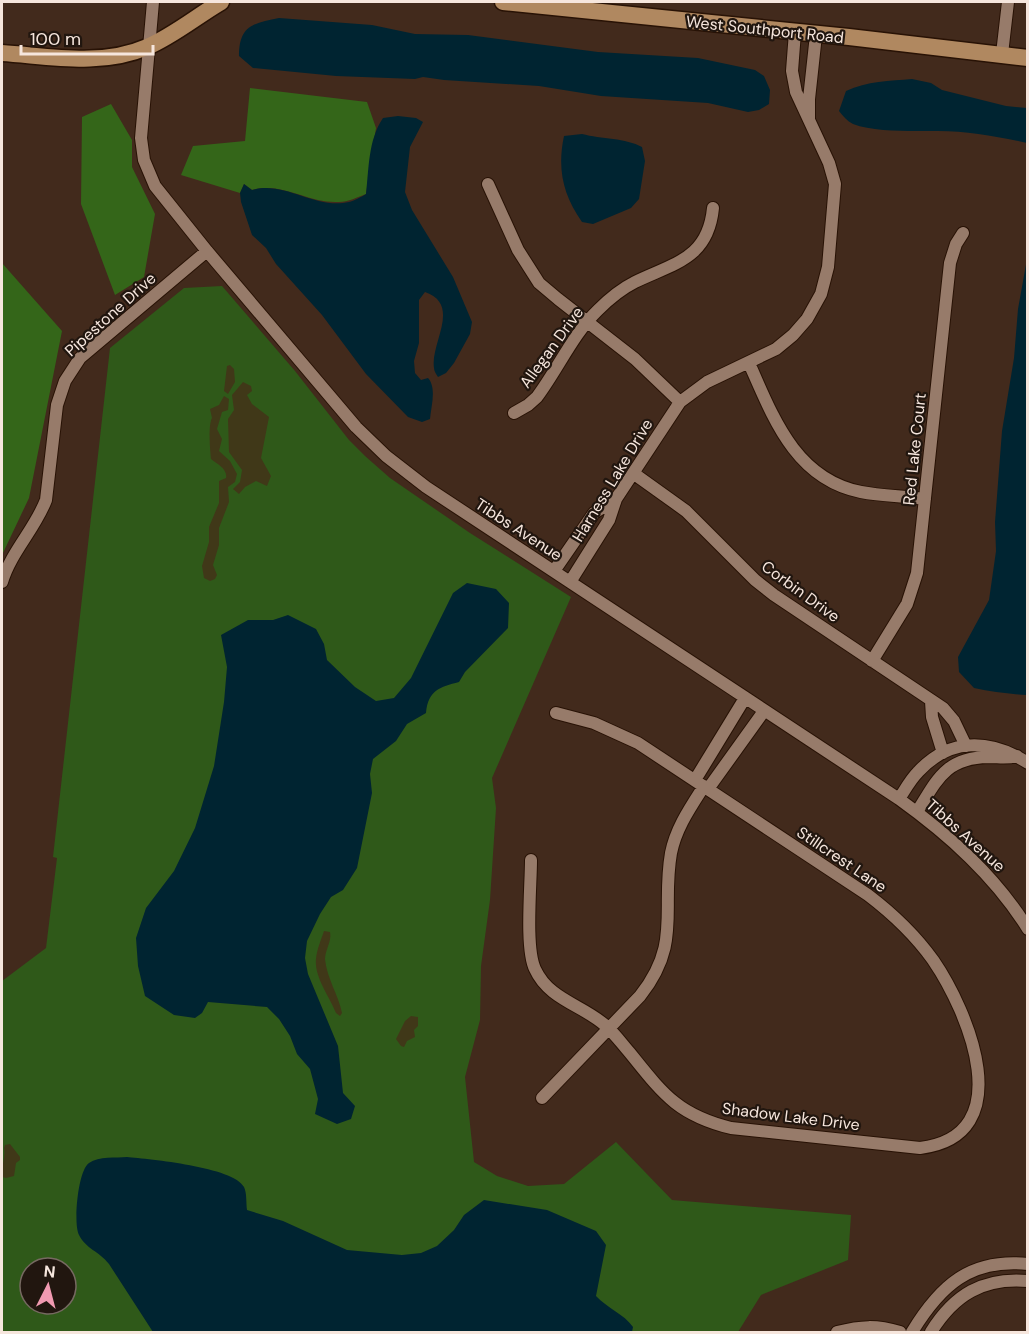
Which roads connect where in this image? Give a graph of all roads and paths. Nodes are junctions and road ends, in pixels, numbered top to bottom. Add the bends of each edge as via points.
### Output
1 (153, 2) edge
2 (221, 2) edge
3 (503, 2) edge
4 (1008, 2) edge
5 (795, 32) junction
6 (816, 35) junction
7 (148, 47) junction
8 (2, 53) edge
9 (1002, 54) junction
10 (1028, 58) edge
11 (809, 120) junction
12 (488, 184) dead end
13 (713, 207) dead end
14 (963, 233) dead end
15 (207, 251) junction
16 (587, 322) junction
17 (749, 363) junction
18 (680, 402) junction
19 (514, 413) dead end
20 (633, 473) junction
21 (925, 498) junction
22 (616, 499) junction
23 (554, 572) junction
24 (2, 582) edge
25 (570, 582) junction
26 (872, 661) junction
27 (745, 698) junction
28 (931, 700) junction
29 (764, 711) junction
30 (556, 713) dead end
31 (962, 747) junction
32 (943, 753) junction
33 (1022, 760) edge
34 (962, 762) junction
35 (702, 785) junction
36 (899, 799) junction
37 (917, 812) junction
38 (531, 860) dead end
39 (1028, 929) edge
40 (609, 1028) junction
41 (542, 1098) dead end
42 (960, 1132) joint
43 (1028, 1264) edge
44 (1028, 1281) edge
45 (837, 1332) edge
46 (900, 1332) edge
47 (912, 1332) edge
48 (931, 1332) edge

1 - 7 street, Tibbs Avenue
2 - 7 main road
3 - 5 main road, West Southport Road
4 - 9 street
5 - 6 main road, West Southport Road
5 - 11 street, Harness Lake Drive via 793,80
6 - 9 main road, West Southport Road
6 - 11 street
7 - 8 main road via 115,57 88,59
7 - 15 street, Tibbs Avenue via 141,130 144,160 156,186
9 - 10 main road, West Southport Road
11 - 17 street, Harness Lake Drive via 835,184 826,278 816,304 797,331 776,349
12 - 16 street via 530,271 547,291
13 - 16 street, Allegan Drive via 707,233 693,253 625,288
14 - 21 street, Red Lake Court via 950,263
15 - 23 street, Tibbs Avenue via 381,452 426,487
15 - 24 street, Pipestone Drive via 90,349 72,370 57,405 46,500
16 - 18 street via 635,359
16 - 19 street, Allegan Drive via 537,397
17 - 18 street, Harness Lake Drive via 707,382
17 - 21 street via 780,432 815,471 855,490
18 - 20 street, Harness Lake Drive
20 - 22 street, Harness Lake Drive
20 - 26 street, Corbin Drive via 686,511 774,596
21 - 26 street, Red Lake Court via 913,589
22 - 23 street via 594,513
22 - 25 street, Harness Lake Drive via 609,520
23 - 25 street, Tibbs Avenue
25 - 27 street, Tibbs Avenue
26 - 28 street, Corbin Drive
27 - 29 street, Tibbs Avenue
27 - 35 street
28 - 31 street, Corbin Drive via 954,721
28 - 32 street
29 - 35 street
29 - 36 street, Tibbs Avenue
30 - 35 street, Stillcrest Lane via 624,736
31 - 32 street
31 - 33 street via 993,747
31 - 34 street, Corbin Drive
32 - 36 street via 918,772
33 - 34 street via 988,757
34 - 37 street via 941,774
35 - 40 street via 673,846 668,934 661,961 644,991
35 - 42 street, Stillcrest Lane via 879,903 932,958 960,1009 978,1069 976,1106
36 - 37 street, Tibbs Avenue
37 - 39 street, Tibbs Avenue via 993,880
38 - 40 street, Shadow Lake Drive via 530,944 536,970 553,992
40 - 41 street
40 - 42 street, Shadow Lake Drive via 669,1098 696,1117 720,1126 920,1148 940,1144
43 - 47 street via 999,1264 966,1274 934,1299
44 - 48 street via 998,1281 970,1291 948,1308
45 - 46 street via 860,1326

